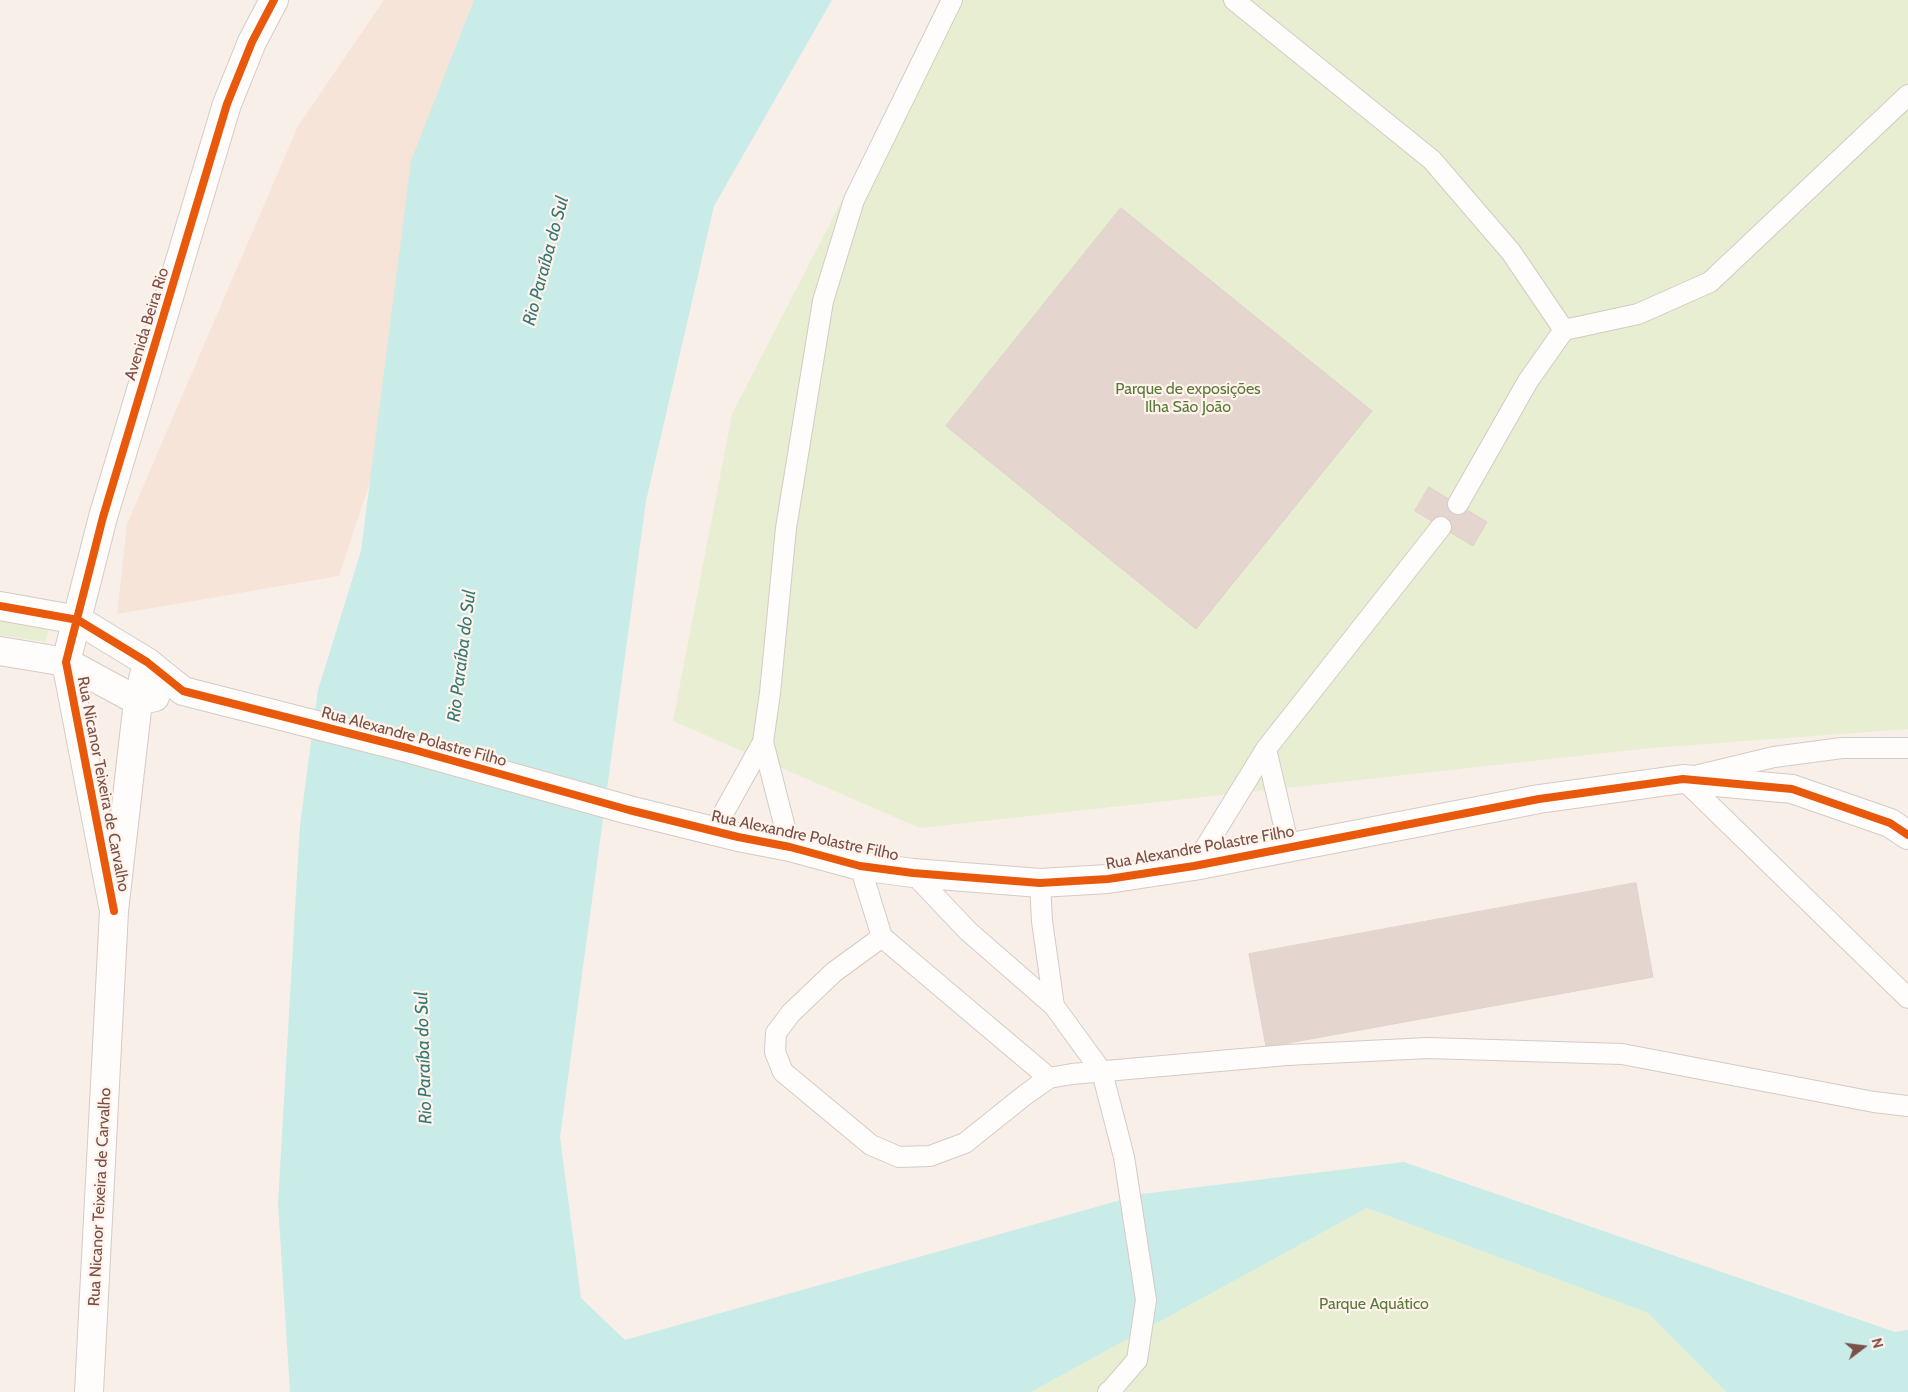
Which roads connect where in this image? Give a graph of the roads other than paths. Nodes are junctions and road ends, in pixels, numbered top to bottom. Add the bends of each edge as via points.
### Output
1 (274, 0) edge
2 (952, 0) edge
3 (1234, 0) edge
4 (1908, 95) edge
5 (1564, 330) junction
6 (1458, 504) dead end
7 (1441, 527) dead end
8 (0, 606) edge
9 (78, 620) junction
10 (0, 651) edge
11 (66, 662) junction
12 (147, 662) junction
13 (183, 691) junction
14 (138, 701) junction
15 (763, 742) junction
16 (1908, 748) edge
17 (1266, 749) junction
18 (1683, 779) junction
19 (709, 829) junction
20 (1908, 835) edge
21 (790, 847) junction
22 (1289, 847) junction
23 (860, 866) junction
24 (1194, 866) junction
25 (913, 873) junction
26 (1040, 883) junction
27 (114, 911) junction
28 (882, 937) junction
29 (1908, 998) edge
30 (1054, 1006) junction
31 (1102, 1072) junction
32 (1049, 1078) junction
33 (1908, 1106) edge
34 (89, 1392) edge
35 (1108, 1392) edge

1 - 9 street, Avenida Beira Rio via 252,42 227,104 103,517
2 - 15 lane via 854,200 823,302 786,528
3 - 5 lane via 1432,160 1511,252
4 - 5 lane via 1710,282 1638,314
5 - 6 lane via 1528,381
7 - 17 lane
8 - 9 street
9 - 11 street, Avenida Beira Rio
9 - 12 street, Rua Alexandre Polastre Filho
10 - 11 street
11 - 14 street
11 - 27 street, Rua Nicanor Teixeira de Carvalho
12 - 13 street, Rua Alexandre Polastre Filho
12 - 14 street, Rua Nicanor Teixeira de Carvalho
13 - 14 street, Rua Alexandre Polastre Filho
13 - 19 street, Rua Alexandre Polastre Filho
14 - 27 street, Rua Nicanor Teixeira de Carvalho
15 - 19 lane
15 - 21 lane
16 - 18 lane via 1842,748 1774,757
17 - 22 lane
17 - 24 lane
18 - 20 street, Rua Alexandre Polastre Filho via 1792,789 1890,823
18 - 22 street, Rua Alexandre Polastre Filho via 1539,799
18 - 29 lane
19 - 21 street, Rua Alexandre Polastre Filho
21 - 23 street, Rua Alexandre Polastre Filho
22 - 24 street, Rua Alexandre Polastre Filho
23 - 25 street, Rua Alexandre Polastre Filho
23 - 28 lane
24 - 26 street, Rua Alexandre Polastre Filho via 1108,879
25 - 26 street, Rua Alexandre Polastre Filho
25 - 30 lane via 968,931
26 - 30 lane
27 - 34 street, Rua Nicanor Teixeira de Carvalho
28 - 32 lane
28 - 32 lane via 834,972 791,1013 776,1033 775,1052 782,1072 871,1145 898,1157 930,1156 965,1143
30 - 31 lane
31 - 32 lane
31 - 33 lane via 1286,1055 1428,1048 1622,1054
31 - 35 lane via 1124,1157 1146,1300 1137,1360

